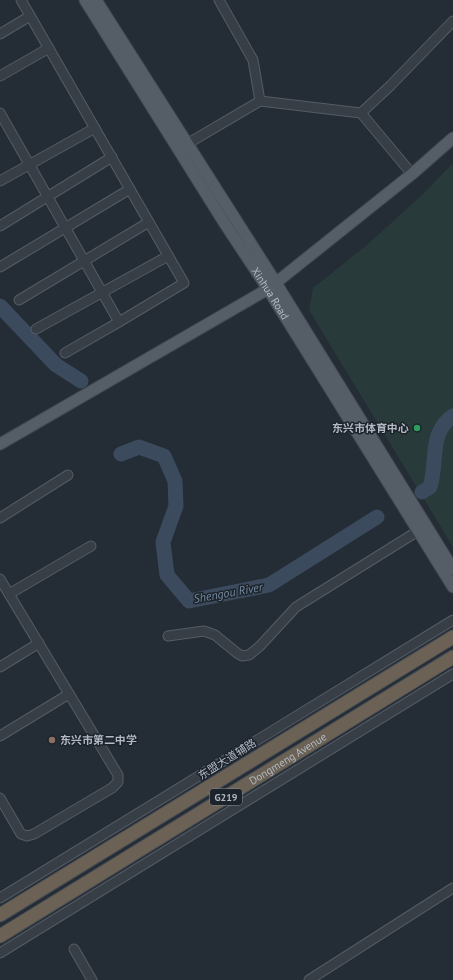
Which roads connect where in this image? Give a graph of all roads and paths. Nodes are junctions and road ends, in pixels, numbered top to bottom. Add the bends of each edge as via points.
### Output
1 (21, 0) edge
2 (85, 0) edge
3 (96, 0) edge
4 (219, 0) edge
5 (30, 16) junction
6 (453, 21) edge
7 (0, 34) edge
8 (49, 48) junction
9 (0, 76) edge
10 (260, 101) junction
11 (362, 112) junction
12 (0, 113) edge
13 (95, 128) junction
14 (453, 138) edge
15 (188, 144) junction
16 (112, 157) junction
17 (29, 164) junction
18 (412, 174) junction
19 (0, 181) edge
20 (130, 189) junction
21 (48, 197) junction
22 (149, 222) junction
23 (0, 226) edge
24 (65, 229) junction
25 (168, 256) junction
26 (84, 260) junction
27 (0, 267) edge
28 (272, 286) junction
29 (102, 292) junction
30 (20, 300) dead end
31 (119, 322) junction
32 (36, 329) dead end
33 (65, 353) dead end
34 (0, 444) edge
35 (68, 475) dead end
36 (0, 518) edge
37 (418, 531) junction
38 (91, 546) dead end
39 (453, 569) edge
40 (0, 579) edge
41 (453, 587) edge
42 (9, 594) junction
43 (453, 620) edge
44 (168, 636) dead end
45 (453, 637) edge
46 (39, 643) junction
47 (453, 657) edge
48 (0, 667) edge
49 (453, 674) edge
50 (69, 694) junction
51 (0, 736) edge
52 (0, 798) edge
53 (453, 888) edge
54 (0, 898) edge
55 (0, 915) edge
56 (0, 936) edge
57 (74, 949) dead end
58 (0, 953) edge
59 (92, 980) edge
60 (309, 980) edge

1 - 5 street
2 - 28 main road, Xinhua Road via 225,224
3 - 15 main road, Xinhua Road
4 - 10 street via 253,60
5 - 7 street
5 - 8 street
6 - 11 street
8 - 9 street
8 - 13 street
10 - 11 street
10 - 15 street
11 - 18 street
12 - 17 street
13 - 16 street
13 - 17 street
14 - 18 main road
15 - 28 main road, Xinhua Road
16 - 20 street
16 - 21 street
17 - 19 street
17 - 21 street
18 - 28 main road
20 - 22 street
20 - 24 street
21 - 23 street
21 - 24 street
22 - 25 street
22 - 26 street
24 - 26 street
24 - 27 street
25 - 29 street
25 - 31 street via 184,282
26 - 29 street
26 - 30 street
28 - 34 main road
28 - 37 main road, Xinhua Road
28 - 39 main road, Xinhua Road
29 - 31 street
29 - 32 street
31 - 33 street
35 - 36 street
37 - 41 main road, Xinhua Road
37 - 44 street via 296,607 249,655 242,656 215,635 204,632
38 - 42 street
40 - 42 street
42 - 46 street
43 - 54 street, 东盟大道辅路
45 - 55 highway, Dongmeng Avenue / G219
46 - 48 street
46 - 50 street
47 - 56 highway, Dongmeng Avenue / G219
49 - 58 street
50 - 51 street
50 - 52 street via 118,775 118,782 112,788 27,836 21,834
53 - 60 street
57 - 59 street

